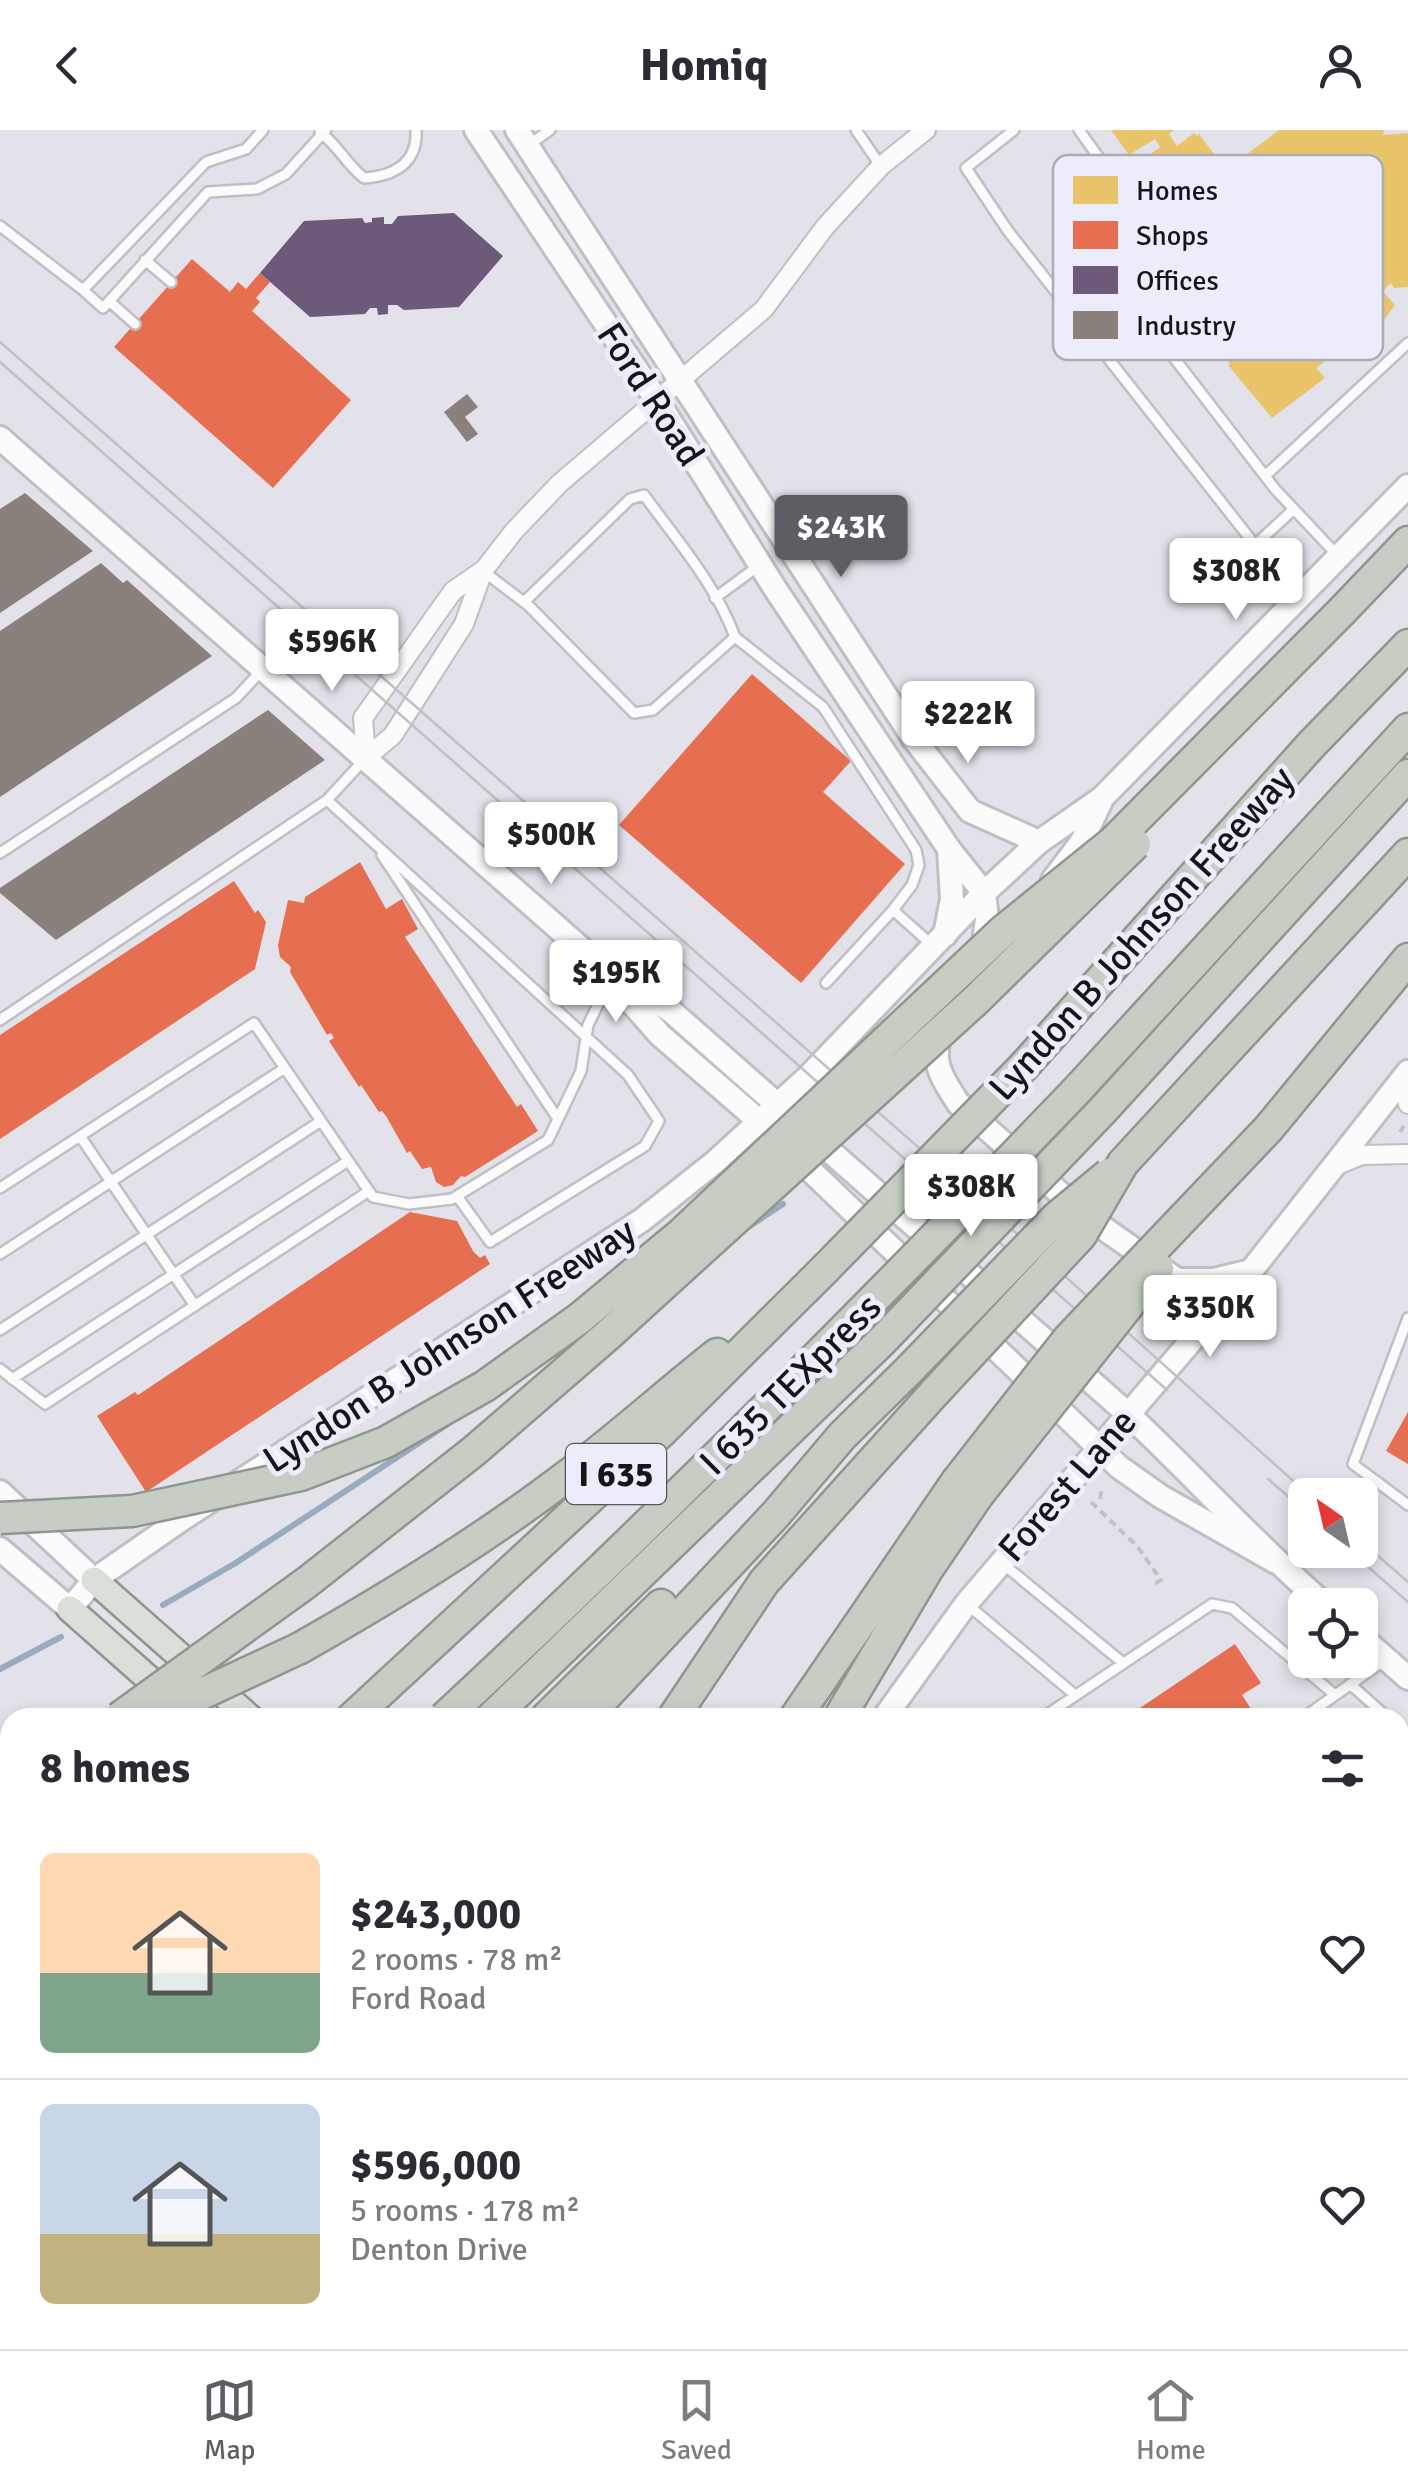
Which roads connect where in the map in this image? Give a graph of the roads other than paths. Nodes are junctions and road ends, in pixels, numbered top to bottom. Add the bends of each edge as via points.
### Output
1 (262, 130) edge
2 (416, 130) edge
3 (476, 130) edge
4 (550, 130) edge
5 (856, 130) edge
6 (926, 130) edge
7 (1014, 130) edge
8 (1079, 130) edge
9 (322, 131) edge
10 (522, 138) edge
11 (1097, 155) edge
12 (881, 166) junction
13 (0, 226) edge
14 (145, 260) junction
15 (171, 282) dead end
16 (1053, 288) edge
17 (83, 290) junction
18 (109, 301) junction
19 (134, 324) dead end
20 (1408, 343) edge
21 (1109, 360) edge
22 (1176, 360) edge
23 (683, 380) junction
24 (658, 402) junction
25 (4, 448) edge
26 (1265, 476) junction
27 (1408, 486) edge
28 (1294, 510) junction
29 (1408, 542) edge
30 (1338, 557) junction
31 (760, 565) junction
32 (483, 571) junction
33 (714, 598) junction
34 (524, 602) junction
35 (1344, 610) junction
36 (1408, 633) edge
37 (735, 636) junction
38 (1408, 645) edge
39 (263, 668) junction
40 (845, 691) junction
41 (888, 700) junction
42 (823, 707) junction
43 (863, 718) junction
44 (1408, 729) edge
45 (1311, 745) junction
46 (366, 758) junction
47 (894, 765) junction
48 (1408, 775) edge
49 (870, 782) junction
50 (1102, 798) junction
51 (327, 800) junction
52 (1038, 842) junction
53 (375, 844) junction
54 (949, 849) junction
55 (0, 854) edge
56 (1408, 854) edge
57 (984, 893) junction
58 (893, 910) junction
59 (940, 941) junction
60 (591, 957) junction
61 (1408, 960) edge
62 (980, 968) junction
63 (610, 979) junction
64 (826, 983) dead end
65 (0, 1020) edge
66 (586, 1035) junction
67 (284, 1068) junction
68 (1406, 1075) edge
69 (778, 1104) junction
70 (1408, 1104) edge
71 (558, 1119) junction
72 (321, 1121) junction
73 (759, 1121) junction
74 (1269, 1128) junction
75 (80, 1136) junction
76 (1408, 1154) edge
77 (1131, 1155) junction
78 (348, 1161) junction
79 (1335, 1166) junction
80 (111, 1182) junction
81 (0, 1188) edge
82 (369, 1191) junction
83 (457, 1196) junction
84 (147, 1234) junction
85 (0, 1254) edge
86 (826, 1269) junction
87 (1251, 1271) junction
88 (174, 1274) junction
89 (195, 1306) junction
90 (1408, 1318) edge
91 (0, 1330) edge
92 (0, 1369) edge
93 (12, 1379) junction
94 (1128, 1414) junction
95 (842, 1436) junction
96 (1097, 1448) junction
97 (0, 1492) edge
98 (1408, 1504) edge
99 (0, 1518) edge
100 (0, 1549) edge
101 (1001, 1562) junction
102 (1276, 1562) junction
103 (94, 1580) junction
104 (1306, 1588) edge
105 (966, 1604) junction
106 (70, 1609) junction
107 (1378, 1652) edge
108 (1386, 1659) junction
109 (1123, 1664) junction
110 (401, 1673) junction
111 (1408, 1678) edge
112 (1350, 1684) junction
113 (1076, 1695) junction
114 (1334, 1695) junction
115 (133, 1708) edge
116 (171, 1708) edge
117 (181, 1708) edge
118 (239, 1708) edge
119 (363, 1708) edge
120 (378, 1708) edge
121 (454, 1708) edge
122 (501, 1708) edge
123 (556, 1708) edge
124 (593, 1708) edge
125 (681, 1708) edge
126 (802, 1708) edge
127 (845, 1708) edge
128 (891, 1708) edge
129 (1057, 1708) edge
130 (1316, 1708) edge
131 (1377, 1708) edge

1 - 17 lane via 246,149 206,162
2 - 9 lane via 412,155 402,167 387,177 364,178
3 - 24 street, Ford Road
4 - 10 lane
5 - 12 lane
6 - 12 street
7 - 16 lane via 966,168
8 - 11 lane
9 - 14 lane via 272,182 208,192
10 - 23 street, Ford Road
12 - 23 street via 764,308
13 - 17 lane
14 - 15 lane
14 - 18 lane
17 - 18 lane via 103,308
18 - 19 lane
20 - 26 lane
21 - 28 lane via 1255,545
22 - 26 lane
23 - 24 street
23 - 41 street, Ford Road
24 - 31 street, Ford Road
24 - 32 street via 560,483
25 - 39 street
26 - 28 lane
27 - 30 street
28 - 30 lane
29 - 35 highway
30 - 50 street
31 - 33 lane
31 - 40 street, Ford Road
32 - 34 lane
32 - 46 street via 464,624 393,734
32 - 46 street via 454,591 363,718
33 - 34 lane via 644,495 630,499
33 - 37 lane
34 - 37 lane via 634,713 653,710
35 - 99 highway, bridge via 1113,842 1004,930 682,1234 485,1386 386,1442 302,1474 132,1511
35 - 115 highway, bridge via 1120,860 680,1270 411,1503
36 - 45 highway
37 - 42 lane
38 - 45 highway, Lyndon B Johnson Freeway / I 635
39 - 46 street
39 - 55 lane via 236,698
40 - 42 lane
40 - 43 street, Ford Road
41 - 43 street
41 - 52 street, Ford Road via 970,811
42 - 49 lane
43 - 47 street, Ford Road
44 - 121 highway, I 635 TEXpress, bridge via 1078,1088 779,1396
45 - 86 highway, Lyndon B Johnson Freeway / I 635, bridge via 1024,1066
46 - 51 lane
46 - 60 street
47 - 49 lane
47 - 54 street, Ford Road
48 - 122 highway, I 635 TEXpress, bridge via 882,1341
49 - 58 lane via 916,850 919,865
50 - 52 street, Lyndon B Johnson Freeway
50 - 62 street via 1080,843
51 - 53 lane
51 - 65 lane
52 - 57 street, Lyndon B Johnson Freeway
53 - 66 lane
53 - 71 lane
54 - 57 street, Ford Road
54 - 59 street via 952,899
56 - 77 highway
57 - 59 street, Lyndon B Johnson Freeway
57 - 62 street via 988,919
58 - 59 lane
58 - 64 lane
59 - 69 street, Lyndon B Johnson Freeway
60 - 63 street
60 - 69 street via 671,1011
61 - 74 highway
62 - 87 street via 944,1022 940,1040 937,1059 958,1103 1082,1213 1177,1280
63 - 66 lane
63 - 73 street via 660,1034
66 - 71 lane via 581,1071
66 - 83 lane via 628,1076 659,1120 645,1146 490,1242
67 - 72 lane
67 - 75 lane via 254,1023
67 - 80 lane
68 - 70 street
68 - 79 street, Forest Lane
69 - 73 street, Lyndon B Johnson Freeway
69 - 94 street
71 - 83 lane via 548,1140
72 - 78 lane
72 - 84 lane
73 - 96 street
73 - 103 street, Lyndon B Johnson Freeway via 642,1220
74 - 126 highway, bridge via 1111,1292 998,1425
74 - 127 highway, bridge via 978,1494
75 - 80 lane
75 - 81 lane
76 - 79 street via 1362,1155
77 - 95 highway, bridge via 1057,1217
77 - 125 highway, bridge via 1081,1235 764,1582
78 - 82 lane
78 - 88 lane
79 - 87 street, Forest Lane
80 - 84 lane
80 - 85 lane
82 - 83 lane via 409,1204
82 - 89 lane
84 - 88 lane
84 - 91 lane
86 - 110 highway, Lyndon B Johnson Freeway / I 635 via 660,1434
86 - 116 highway, bridge via 565,1478 434,1568 300,1648
87 - 94 street, Forest Lane
88 - 89 lane
88 - 93 lane
89 - 93 lane via 45,1404
90 - 98 lane via 1353,1464
92 - 93 lane
94 - 96 street, Forest Lane
94 - 102 street
95 - 123 highway via 764,1502
95 - 124 highway
96 - 101 street, Forest Lane
96 - 102 street via 1160,1496
97 - 103 street
100 - 106 street
101 - 105 street, Forest Lane
101 - 109 lane
102 - 104 street
103 - 106 street, Lyndon B Johnson Freeway
103 - 118 main road
105 - 113 lane
105 - 128 street, Forest Lane
106 - 117 main road
107 - 108 street
108 - 111 street
108 - 112 lane
109 - 113 lane
109 - 114 lane via 1212,1604 1232,1608
110 - 119 highway, Lyndon B Johnson Freeway / I 635
110 - 120 highway
112 - 114 lane
112 - 131 lane
113 - 129 lane
114 - 130 lane

